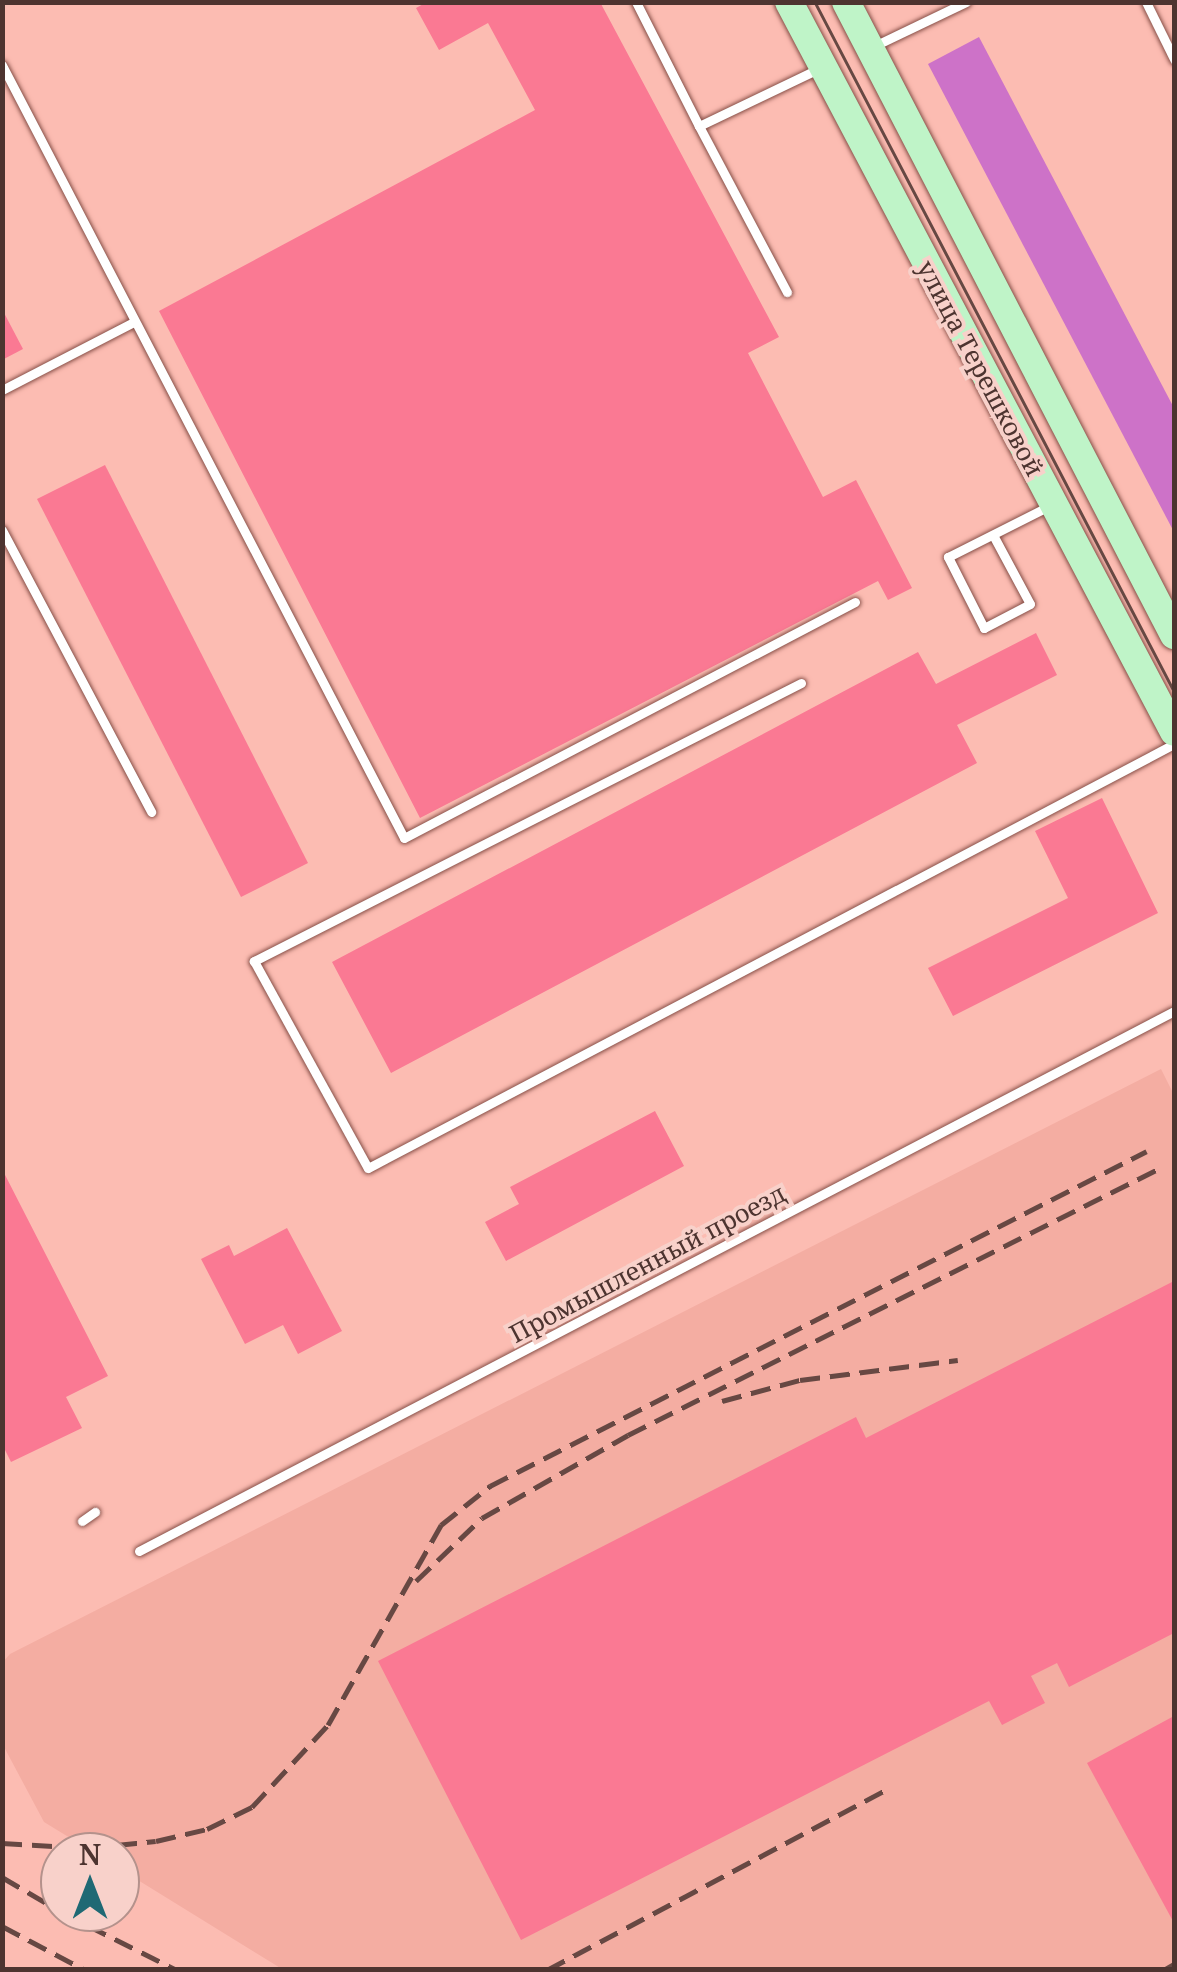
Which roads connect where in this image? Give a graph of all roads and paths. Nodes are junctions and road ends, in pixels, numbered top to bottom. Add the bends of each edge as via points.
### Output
1 (636, 2) edge
2 (790, 2) edge
3 (846, 2) edge
4 (966, 2) edge
5 (1146, 2) edge
6 (870, 48) junction
7 (1174, 59) edge
8 (2, 65) edge
9 (823, 66) junction
10 (699, 126) junction
11 (787, 292) dead end
12 (132, 323) junction
13 (2, 390) edge
14 (1053, 504) junction
15 (2, 530) edge
16 (994, 535) junction
17 (855, 602) dead end
18 (1173, 629) edge
19 (802, 682) dead end
20 (1174, 732) edge
21 (1174, 744) edge
22 (150, 812) dead end
23 (1174, 1011) edge
24 (95, 1512) dead end
25 (82, 1521) dead end
26 (138, 1551) dead end

1 - 10 lane
2 - 9 main road, улица Терешковой
3 - 6 main road, улица Терешковой
4 - 6 lane
5 - 7 lane
6 - 18 main road, улица Терешковой
8 - 12 lane
9 - 10 lane
9 - 14 main road, улица Терешковой
10 - 11 lane
12 - 13 lane
12 - 17 lane via 404,838
14 - 16 lane
14 - 20 main road, улица Терешковой
15 - 22 lane
16 - 16 lane via 948,557 984,628 1030,604
19 - 21 lane via 254,961 368,1168
23 - 26 lane, Промышленный проезд
24 - 25 lane

